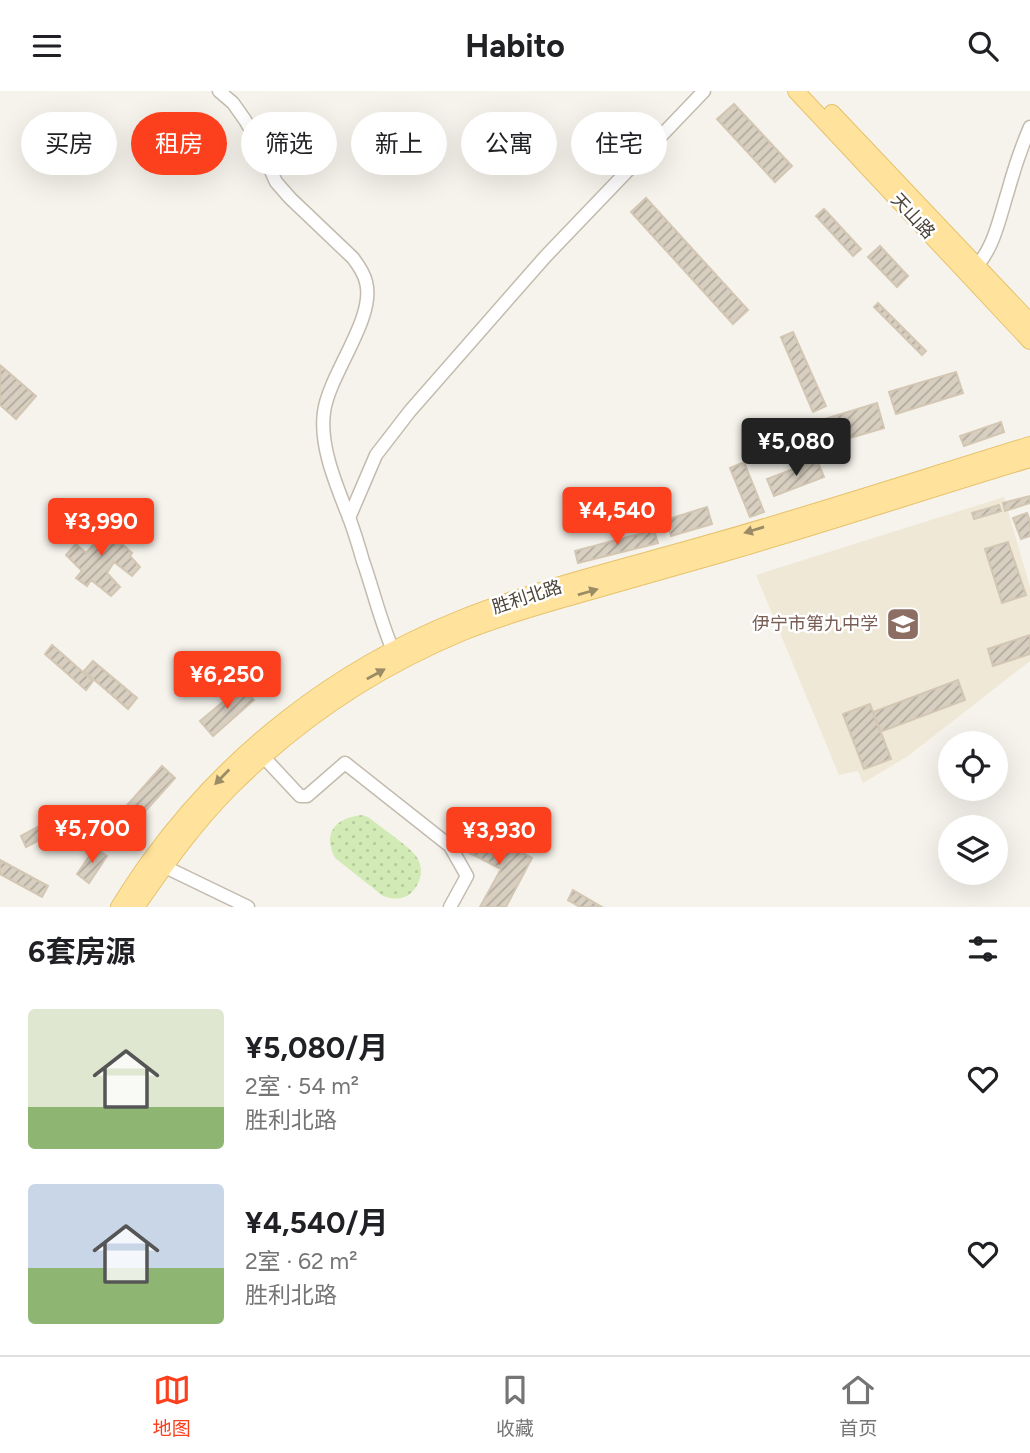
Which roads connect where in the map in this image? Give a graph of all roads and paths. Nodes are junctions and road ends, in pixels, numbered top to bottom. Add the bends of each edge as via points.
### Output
1 (219, 91) edge
2 (704, 91) edge
3 (796, 91) edge
4 (811, 91) edge
5 (1030, 127) edge
6 (973, 270) junction
7 (1030, 323) edge
8 (1030, 341) edge
9 (1030, 445) edge
10 (1030, 459) edge
11 (349, 518) junction
12 (396, 656) junction
13 (258, 751) junction
14 (157, 863) junction
15 (119, 907) edge
16 (136, 907) edge
17 (248, 907) edge
18 (450, 907) edge

1 - 11 street via 245,120 276,182 354,258 367,283 362,320 324,412 330,468
2 - 11 street via 545,257 410,411 376,455
3 - 6 main road, 天山路
4 - 6 main road, 天山路
5 - 6 street via 991,245
6 - 7 main road, 天山路
6 - 8 main road, 天山路
9 -> 12 main road, 胜利北路 via 530,595 459,619
12 -> 10 main road, 胜利北路 via 534,607
11 - 12 street
12 - 13 main road, 胜利北路 via 355,671 292,714
13 - 14 main road, 胜利北路 via 220,778 188,813
13 - 18 street via 300,796 307,796 345,763 450,846 467,876
14 - 15 main road, 胜利北路
14 - 16 main road, 胜利北路
14 - 17 street

